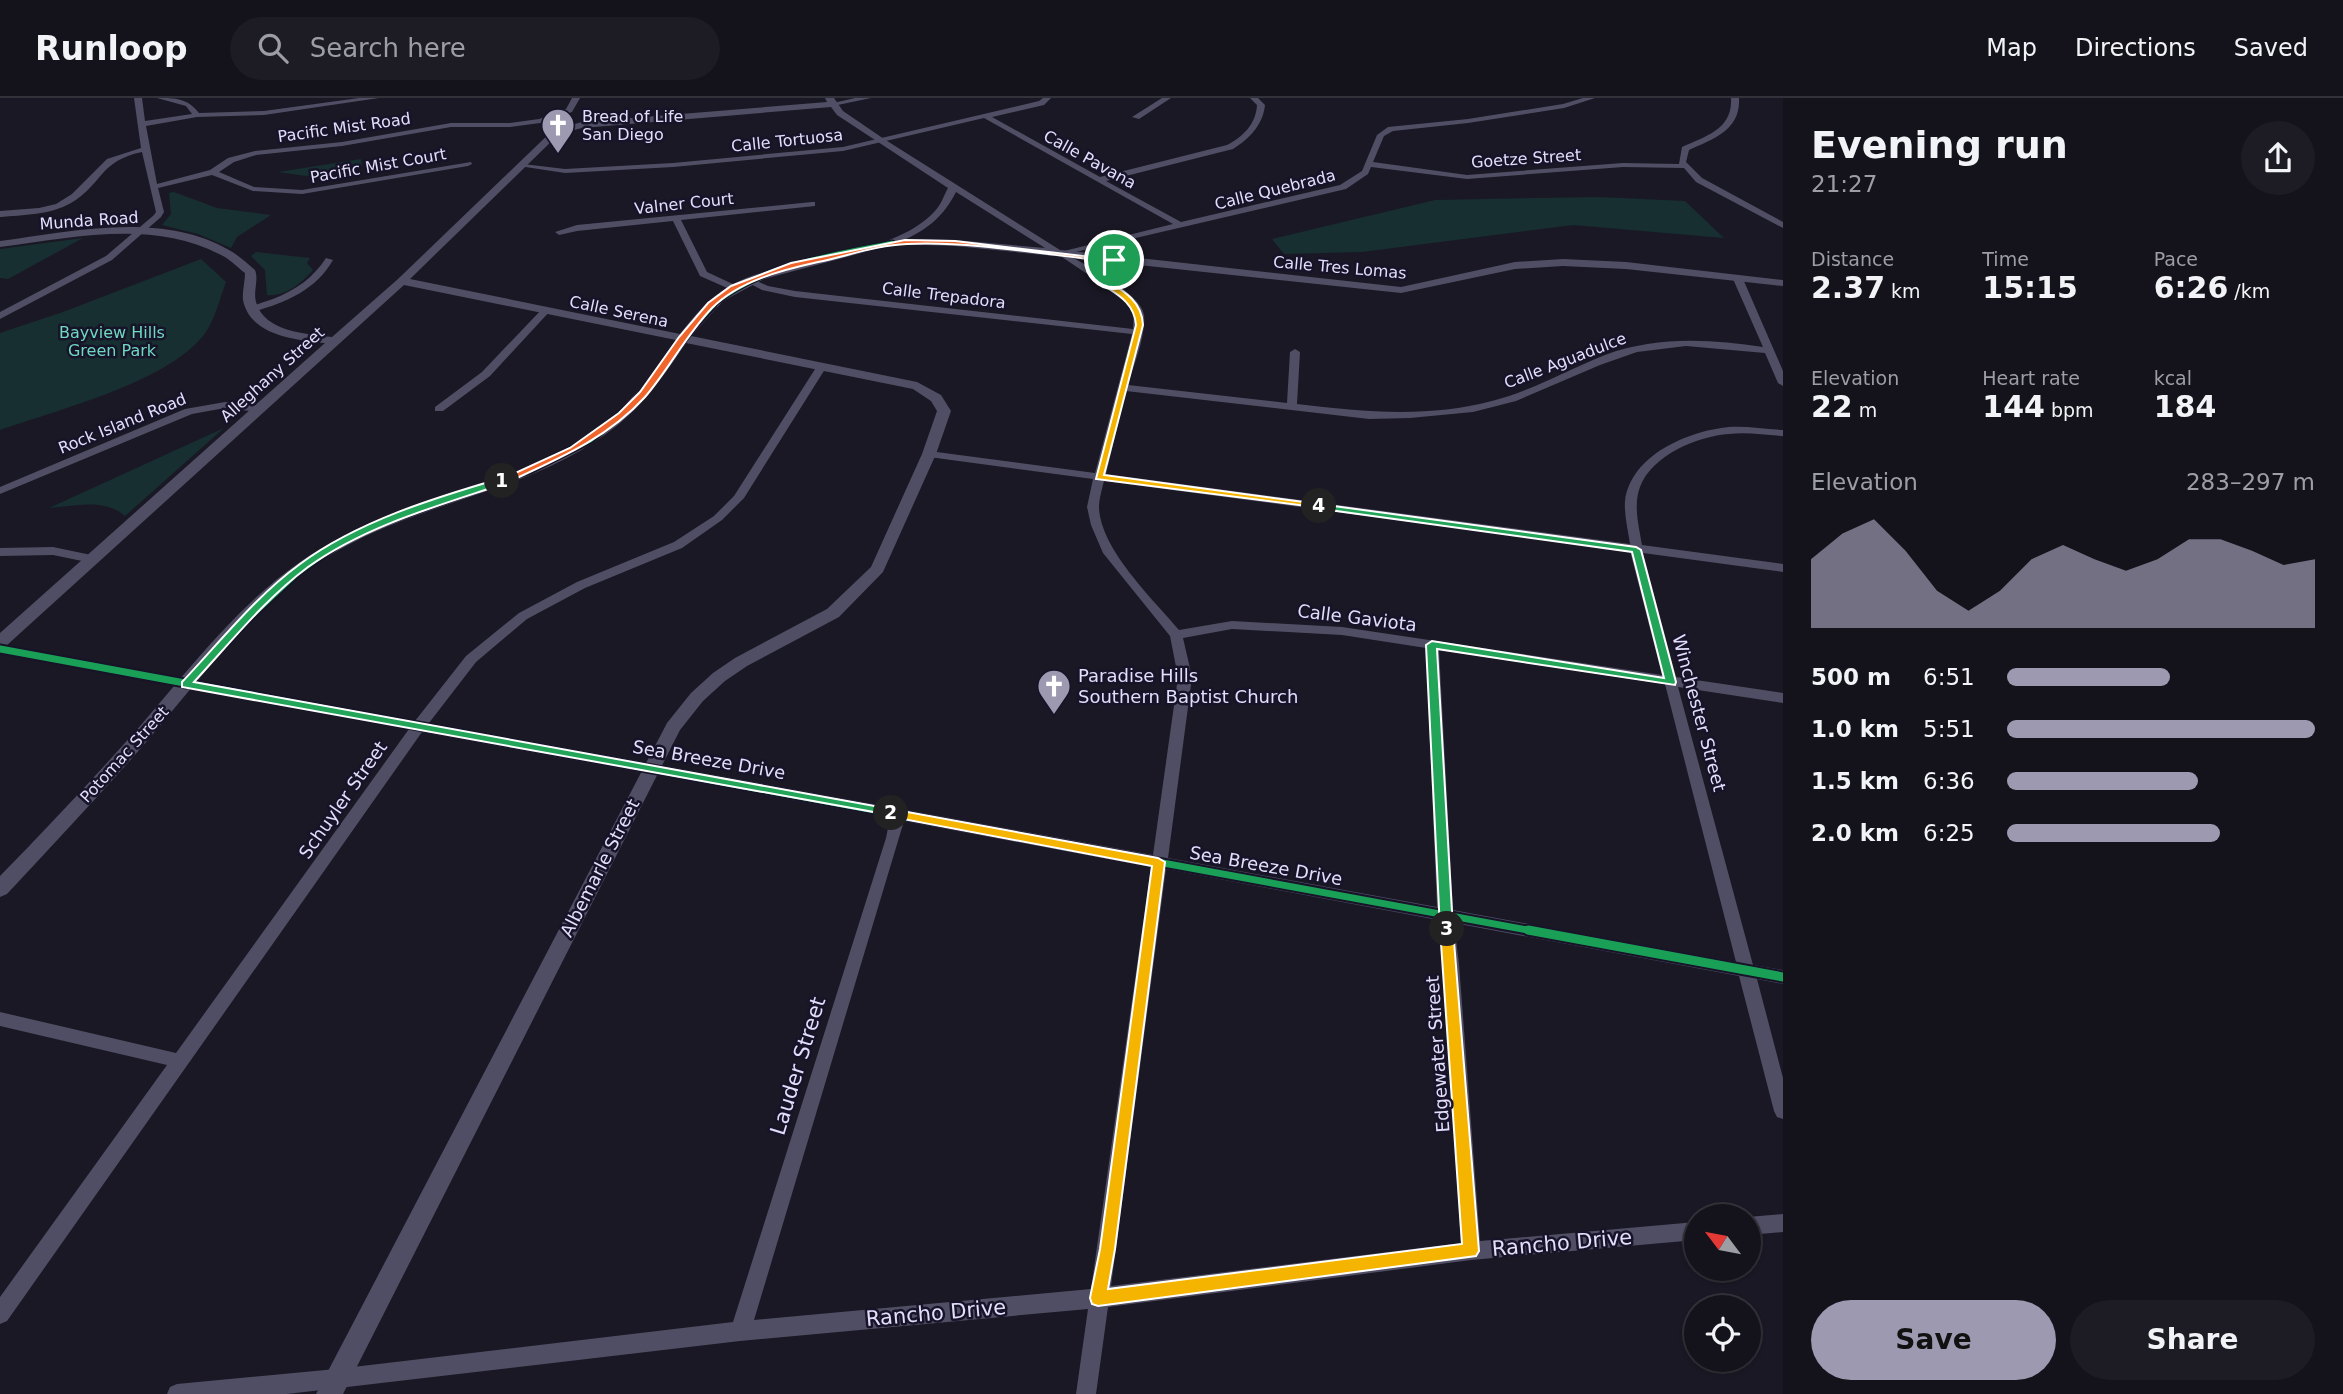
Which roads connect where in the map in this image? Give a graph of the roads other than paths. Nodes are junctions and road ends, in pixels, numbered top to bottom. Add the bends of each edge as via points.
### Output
1 (138, 98) edge
2 (161, 98) edge
3 (375, 98) edge
4 (576, 98) edge
5 (867, 98) edge
6 (1047, 98) edge
7 (1167, 98) edge
8 (1254, 98) edge
9 (1591, 98) edge
10 (1735, 98) edge
11 (831, 101) edge
12 (197, 116) junction
13 (985, 116) junction
14 (1136, 117) dead end
15 (143, 124) junction
16 (881, 141) junction
17 (145, 149) junction
18 (468, 164) dead end
19 (1370, 164) junction
20 (523, 166) junction
21 (1684, 166) junction
22 (213, 172) junction
23 (1099, 180) junction
24 (153, 187) junction
25 (953, 188) junction
26 (812, 204) dead end
27 (0, 215) edge
28 (676, 218) junction
29 (1782, 223) edge
30 (1182, 226) junction
31 (142, 231) junction
32 (559, 232) dead end
33 (1029, 234) junction
34 (1114, 241) junction
35 (892, 243) junction
36 (0, 244) edge
37 (1016, 249) junction
38 (1060, 253) junction
39 (329, 260) dead end
40 (1116, 260) junction
41 (1096, 277) junction
42 (1738, 279) junction
43 (402, 281) junction
44 (750, 281) junction
45 (1783, 283) edge
46 (734, 288) junction
47 (252, 309) junction
48 (546, 310) junction
49 (3, 313) edge
50 (1136, 332) junction
51 (682, 338) junction
52 (335, 341) junction
53 (1770, 351) junction
54 (1295, 352) dead end
55 (822, 366) junction
56 (1783, 383) edge
57 (1122, 387) junction
58 (1292, 407) junction
59 (259, 409) junction
60 (439, 410) dead end
61 (944, 411) joint
62 (1783, 433) edge
63 (929, 454) junction
64 (1099, 477) junction
65 (0, 491) edge
66 (1636, 550) junction
67 (0, 552) edge
68 (92, 559) junction
69 (1783, 568) edge
70 (1176, 635) junction
71 (0, 642) edge
72 (1432, 645) junction
73 (0, 649) edge
74 (1671, 682) junction
75 (186, 684) junction
76 (1783, 698) edge
77 (418, 727) junction
78 (649, 769) junction
79 (898, 814) junction
80 (1158, 862) junction
81 (0, 889) edge
82 (1445, 914) junction
83 (1747, 971) junction
84 (1783, 977) edge
85 (0, 1019) edge
86 (180, 1061) junction
87 (1783, 1111) edge
88 (1783, 1223) edge
89 (1761, 1225) edge
90 (1684, 1232) edge
91 (1471, 1251) junction
92 (1098, 1298) junction
93 (0, 1314) edge
94 (740, 1331) junction
95 (332, 1386) edge
96 (177, 1394) edge
97 (1086, 1394) edge

1 - 15 street
2 - 12 street via 188,104
3 - 12 street via 264,113
4 - 22 street, Pacific Mist Road via 569,110 540,121 451,125 265,152 231,160
5 - 11 street
6 - 13 street, Calle Tortuosa
7 - 14 street
8 - 23 street via 1261,113 1246,137 1230,147
9 - 19 street, Calle Quebrada via 1468,121 1391,129 1381,135
10 - 21 street via 1733,120 1685,149
11 - 16 street via 840,113
11 - 20 street, Alleghany Street via 562,129
12 - 15 street
13 - 16 street, Calle Tortuosa
13 - 23 street, Calle Pavana
15 - 17 street
16 - 20 street, Calle Tortuosa via 843,149 673,164 565,171
16 - 25 street
17 - 24 street
17 - 27 street via 113,156 68,200
18 - 22 street, Pacific Mist Court via 302,192 253,189
19 - 21 street, Goetze Street via 1467,177 1623,165
19 - 30 street, Calle Quebrada via 1358,179 1343,187
20 - 43 street, Alleghany Street
21 - 29 street via 1699,180
22 - 24 street, Pacific Mist Road
23 - 30 street, Calle Pavana
24 - 31 street via 160,212
25 - 33 street
25 - 35 street, Potomac Street via 951,199 930,221
26 - 28 street, Valner Court
28 - 32 street, Valner Court
28 - 46 street via 703,274
30 - 34 street, Calle Quebrada
31 - 36 street, Munda Road
31 - 47 street, Munda Road via 177,234 240,261 251,272
31 - 49 street via 90,270
33 - 37 street via 1027,244
33 - 38 street
34 - 38 street, Calle Quebrada
34 - 40 street via 1110,248
35 - 37 street, Calle Tres Lomas
35 - 44 street, Potomac Street via 793,265
37 - 38 street, Calle Tres Lomas
38 - 40 street, Calle Tres Lomas
38 - 41 street
39 - 47 street via 293,295
40 - 41 street via 1105,264
40 - 42 street, Calle Tres Lomas via 1401,290 1531,264 1608,265
41 - 50 street via 1136,307
42 - 45 street, Calle Tres Lomas
42 - 53 street
43 - 48 street, Calle Serena
43 - 52 street, Alleghany Street
44 - 46 street, Potomac Street
44 - 50 street, Calle Trepadora via 796,294
46 - 51 street, Potomac Street via 711,305
47 - 52 street via 278,330
48 - 51 street, Calle Serena
48 - 60 street via 486,374
50 - 57 street
51 - 55 street, Calle Serena
51 - 75 street, Potomac Street via 643,394 601,432 540,466 386,520 329,549 269,596
52 - 59 street, Alleghany Street
53 - 56 street
53 - 58 street, Calle Aguadulce via 1705,344 1649,347 1624,352 1514,398 1441,413 1369,416
54 - 58 street
55 - 61 street, Calle Serena via 918,386 936,398
55 - 77 street, Schuyler Street via 738,498 718,518 678,545 581,585 523,616 471,659
57 - 58 street, Calle Aguadulce
57 - 64 street
59 - 65 street, Rock Island Road via 225,405 189,411
59 - 68 street, Alleghany Street
61 - 63 street, Albemarle Street
62 - 66 street, Winchester Street via 1721,431 1660,457 1633,492
63 - 64 street
63 - 78 street, Albemarle Street via 881,564 862,587 814,625 741,662 712,683 673,727
64 - 66 street
64 - 70 street via 1093,507 1109,553
66 - 69 street
66 - 74 street, Winchester Street
67 - 68 street via 53,551
68 - 71 street, Alleghany Street
70 - 72 street, Calle Gaviota via 1232,625 1342,631
70 - 80 street via 1185,677
72 - 74 street, Calle Gaviota
72 - 82 street, Edgewater Street
73 - 75 street, Sea Breeze Drive
74 - 76 street, Calle Gaviota
74 - 83 street, Winchester Street
75 - 77 street, Sea Breeze Drive
75 - 81 street, Potomac Street
77 - 78 street, Sea Breeze Drive
77 - 86 street, Schuyler Street
78 - 79 street, Sea Breeze Drive
78 - 95 street, Albemarle Street
79 - 80 street, Sea Breeze Drive
79 - 94 street, Lauder Street
80 - 82 street, Sea Breeze Drive
80 - 92 street
82 - 83 street, Sea Breeze Drive
82 - 91 street, Edgewater Street
83 - 84 street, Sea Breeze Drive
83 - 87 street, Winchester Street
85 - 86 street
86 - 93 street, Schuyler Street
88 - 89 street
90 - 91 street, Rancho Drive
91 - 92 street, Rancho Drive
92 - 94 street, Rancho Drive
92 - 97 street
94 - 95 street, Rancho Drive
95 - 96 street, Rancho Drive

